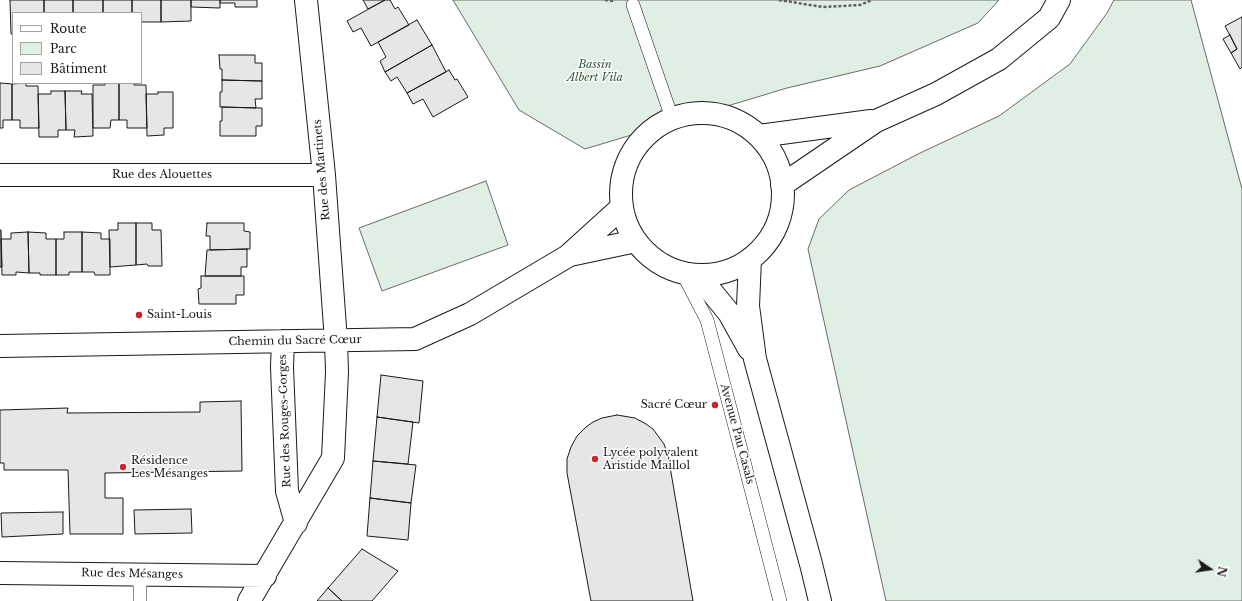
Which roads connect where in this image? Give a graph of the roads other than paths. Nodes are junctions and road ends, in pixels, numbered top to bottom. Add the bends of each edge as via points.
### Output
1 (306, 0) edge
2 (1059, 0) edge
3 (633, 5) dead end
4 (672, 118) junction
5 (876, 121) junction
6 (760, 136) junction
7 (0, 175) edge
8 (324, 175) junction
9 (782, 185) junction
10 (622, 207) junction
11 (636, 241) junction
12 (568, 256) junction
13 (750, 259) junction
14 (690, 273) junction
15 (283, 341) junction
16 (336, 341) junction
17 (0, 346) edge
18 (755, 359) junction
19 (296, 523) junction
20 (0, 573) edge
21 (140, 574) junction
22 (265, 576) junction
23 (140, 601) edge
24 (249, 601) edge
25 (780, 601) edge
26 (820, 601) edge

1 - 8 street, Rue des Martinets
2 - 5 street via 1049,18 999,59 936,94
3 - 4 lane
4 - 6 street via 695,112 718,114 740,122
4 - 10 street via 648,132 631,154 622,180
5 - 6 street
5 - 9 street
6 - 9 street via 775,159
7 - 8 street, Rue des Alouettes
8 - 16 street, Rue des Martinets
9 - 13 street via 781,211 774,229 764,245
10 - 11 street via 627,225
10 - 12 street, Chemin du Sacré Cœur
11 - 12 street, Chemin du Sacré Cœur
11 - 14 street via 648,255 664,265
12 - 16 street, Chemin du Sacré Cœur via 470,314 415,339
13 - 14 street via 725,271
13 - 18 street via 748,306
14 - 18 street via 732,317
14 - 25 lane, Avenue Pau Casals via 706,320
15 - 16 street, Chemin du Sacré Cœur
15 - 17 street, Chemin du Sacré Cœur
15 - 19 street, Rue des Rouges-Gorges via 287,491
16 - 19 street via 333,458
18 - 26 street
19 - 22 street
20 - 21 street, Rue des Mésanges
21 - 22 street, Rue des Mésanges
21 - 23 lane
22 - 24 street

